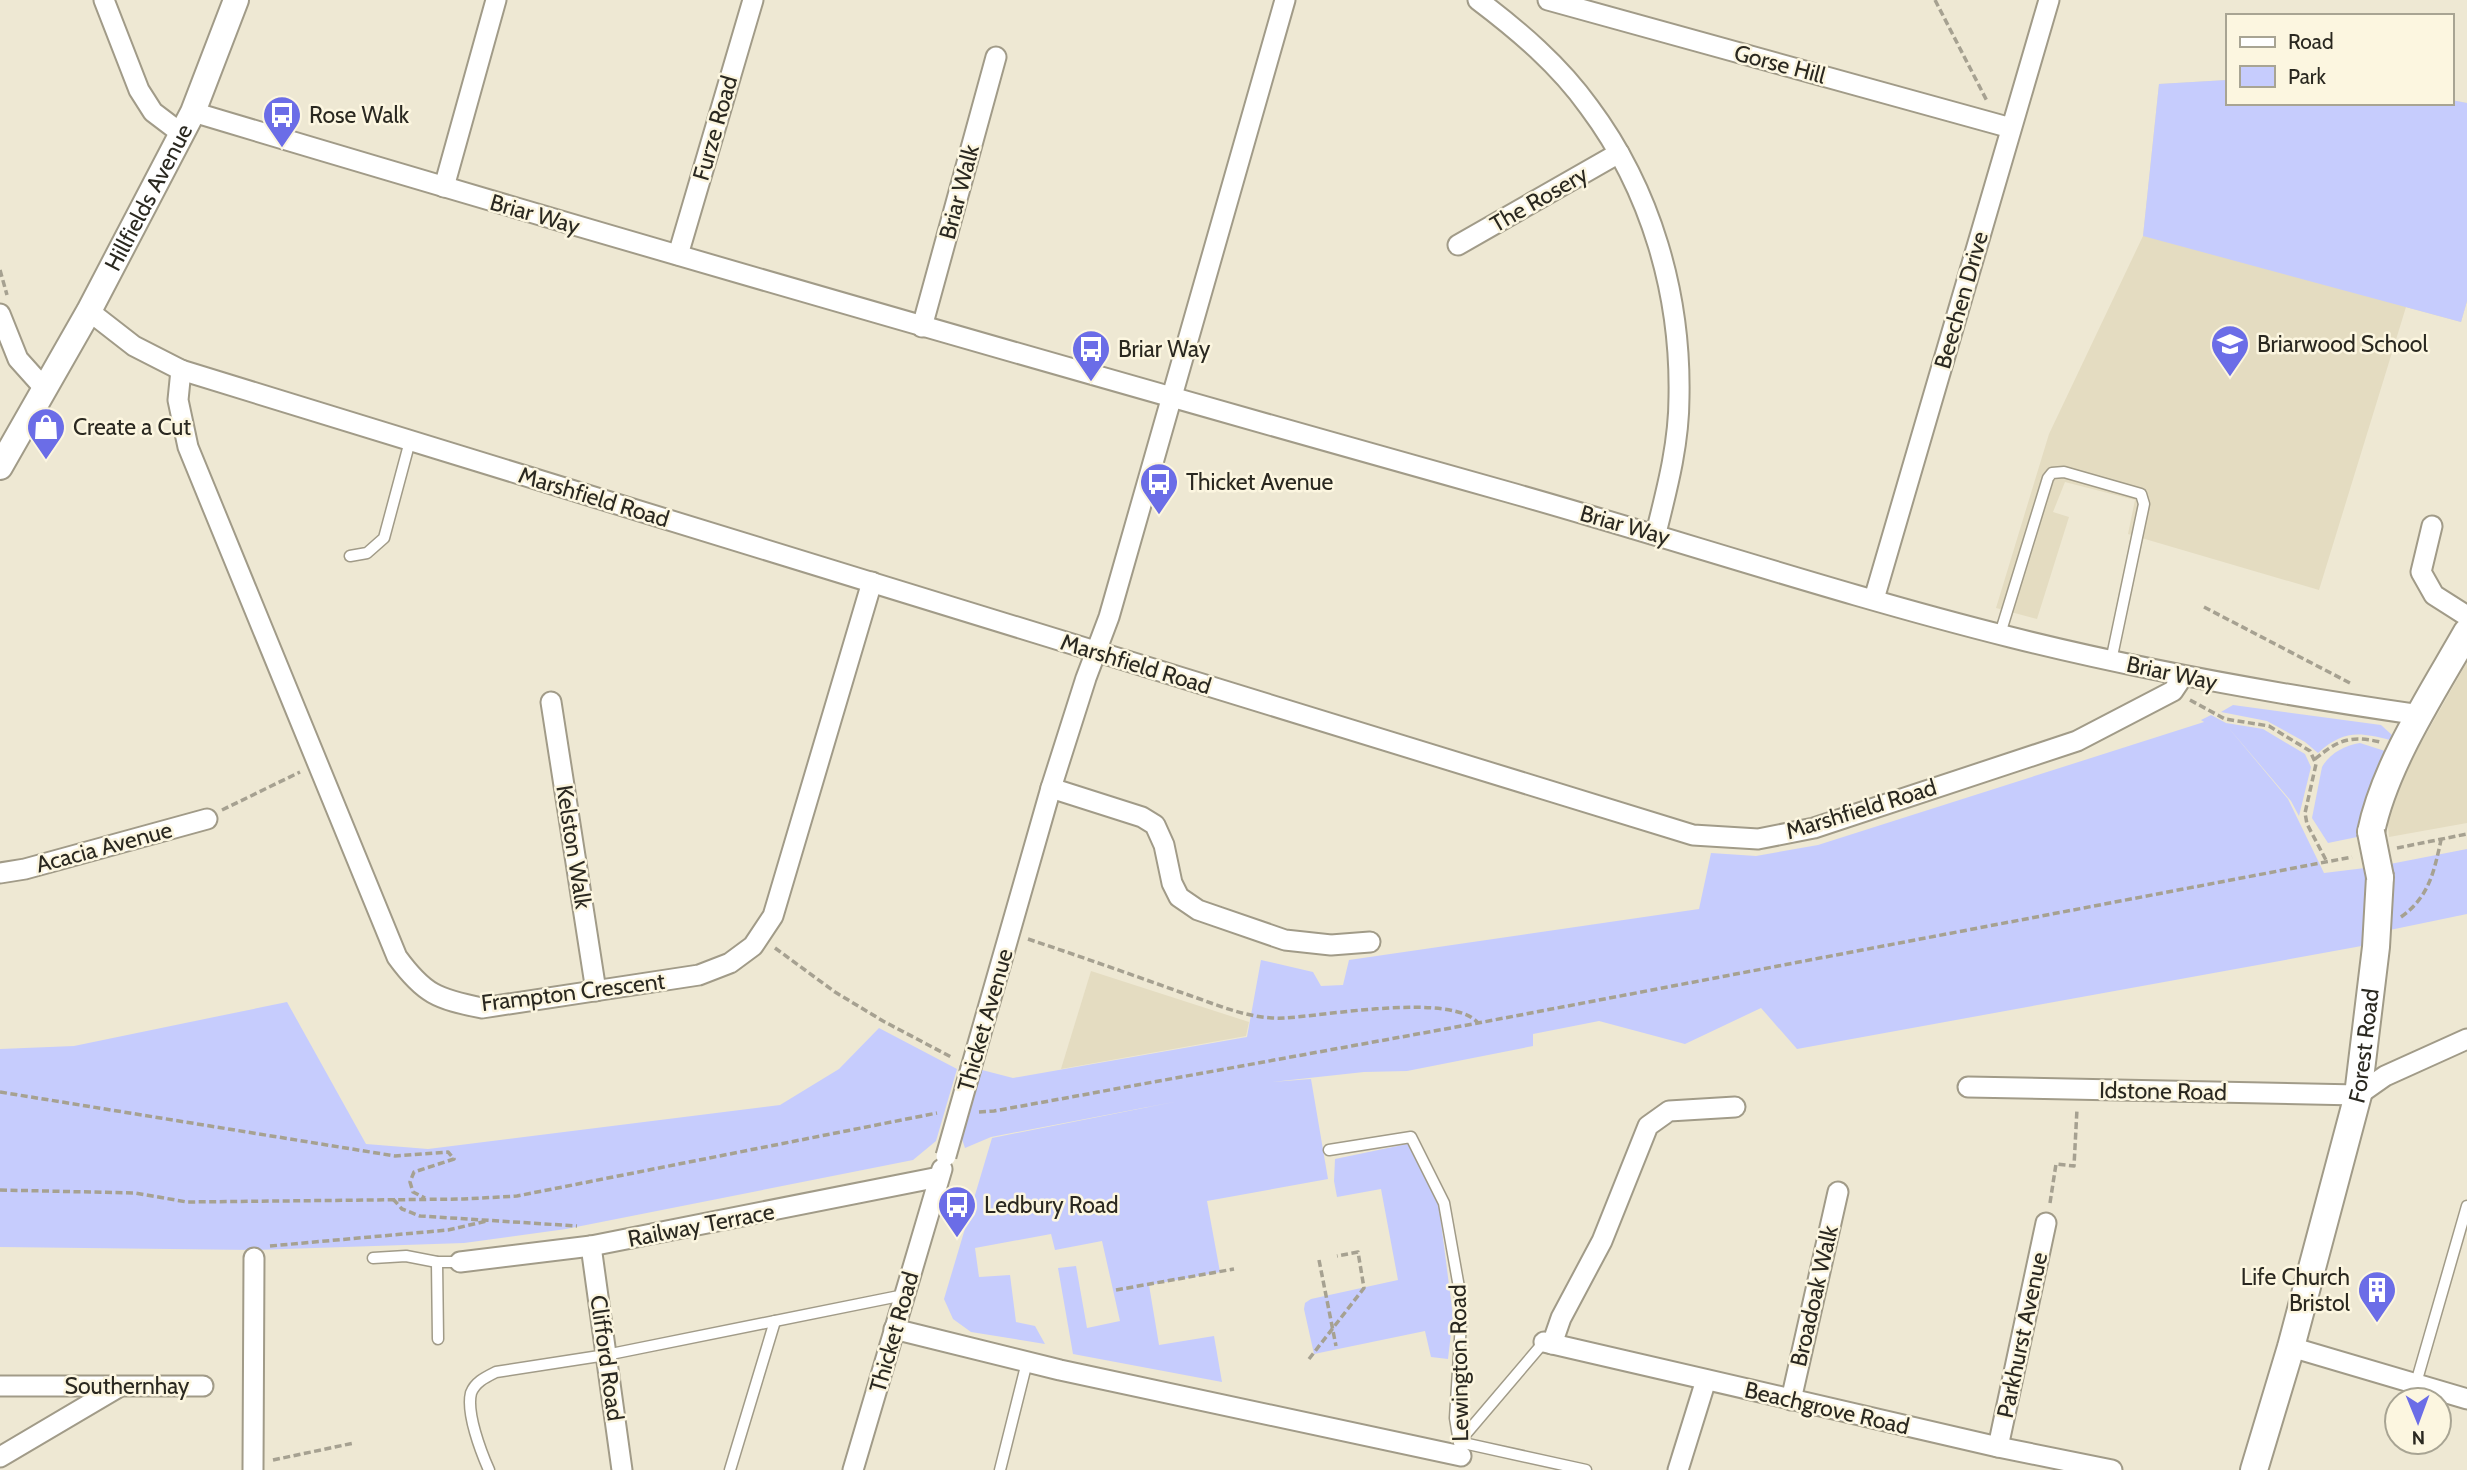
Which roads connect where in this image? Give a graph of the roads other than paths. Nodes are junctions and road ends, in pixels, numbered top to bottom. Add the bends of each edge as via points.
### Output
1 (104, 0) edge
2 (236, 0) edge
3 (496, 0) edge
4 (752, 0) edge
5 (1285, 0) edge
6 (1478, 0) edge
7 (1548, 0) edge
8 (2049, 0) edge
9 (996, 57) dead end
10 (187, 123) junction
11 (2005, 126) junction
12 (1619, 153) junction
13 (444, 187) junction
14 (1458, 245) dead end
15 (678, 255) junction
16 (89, 311) junction
17 (1, 314) edge
18 (922, 327) junction
19 (181, 370) junction
20 (44, 388) junction
21 (1170, 398) junction
22 (410, 441) junction
23 (0, 467) edge
24 (2432, 526) dead end
25 (1656, 533) junction
26 (350, 556) dead end
27 (872, 582) junction
28 (1874, 599) junction
29 (2467, 616) edge
30 (2467, 632) edge
31 (2000, 634) junction
32 (1097, 652) junction
33 (2111, 660) junction
34 (2178, 683) junction
35 (551, 702) dead end
36 (2420, 715) junction
37 (1051, 788) junction
38 (207, 819) road end
39 (0, 873) edge
40 (1370, 942) dead end
41 (596, 991) junction
42 (2467, 1039) edge
43 (1968, 1087) dead end
44 (2358, 1095) junction
45 (1735, 1107) dead end
46 (1329, 1150) dead end
47 (937, 1185) junction
48 (1838, 1192) dead end
49 (2467, 1206) edge
50 (2046, 1223) road end
51 (592, 1247) junction
52 (254, 1258) road end
53 (373, 1258) dead end
54 (437, 1262) junction
55 (460, 1262) joint
56 (904, 1295) junction
57 (775, 1321) junction
58 (894, 1329) junction
59 (438, 1339) dead end
60 (1548, 1343) junction
61 (2291, 1347) junction
62 (607, 1355) junction
63 (1027, 1362) junction
64 (1706, 1380) junction
65 (2416, 1383) junction
66 (0, 1386) edge
67 (203, 1386) dead end
68 (119, 1387) junction
69 (2467, 1399) edge
70 (1791, 1400) junction
71 (1998, 1447) junction
72 (1460, 1456) edge
73 (0, 1457) edge
74 (253, 1467) edge
75 (489, 1470) edge
76 (622, 1470) edge
77 (730, 1470) edge
78 (853, 1470) edge
79 (1000, 1470) edge
80 (1586, 1470) edge
81 (1678, 1470) edge
82 (2112, 1470) edge
83 (2254, 1470) edge

1 - 10 street via 139,90 153,112
2 - 10 street, Hillfields Avenue
3 - 13 street
4 - 15 street, Furze Road
5 - 21 street, Thicket Avenue
6 - 12 street via 1555,66 1589,106
7 - 11 street, Gorse Hill
8 - 11 street, Beechen Drive
9 - 18 street, Briar Walk
10 - 13 street, Briar Way
10 - 16 street, Hillfields Avenue
11 - 28 street, Beechen Drive
12 - 14 street, The Rosery
12 - 25 street via 1664,258 1678,330 1679,399 1673,465
13 - 15 street, Briar Way
15 - 18 street, Briar Way
16 - 19 street, Marshfield Road via 134,346
16 - 20 street, Hillfields Avenue
17 - 20 street via 18,359
18 - 21 street, Briar Way
19 - 22 street, Marshfield Road
19 - 41 street, Frampton Crescent via 178,400 188,447 397,957 416,983 447,1002 482,1008
20 - 23 street, Hillfields Avenue
21 - 25 street, Briar Way
21 - 32 street, Thicket Avenue
22 - 26 lane via 384,538 367,553
22 - 27 street, Marshfield Road
24 - 29 street via 2421,572 2434,595
25 - 28 street, Briar Way
27 - 32 street, Marshfield Road
27 - 41 street, Frampton Crescent via 773,916 753,946 699,975
28 - 31 street, Briar Way
30 - 36 main road, Forest Road
31 - 33 street, Briar Way
31 - 33 lane via 2048,478 2064,472 2143,497
32 - 34 street, Marshfield Road via 1693,835 1758,839 1814,828 2077,741
32 - 37 street, Thicket Avenue
33 - 34 street, Briar Way
34 - 36 street, Briar Way
35 - 41 street, Kelston Walk
36 - 44 main road, Forest Road, bridge via 2375,815 2381,841 2377,927
37 - 40 street via 1155,825 1179,897 1198,911 1284,940 1331,945
37 - 47 street, Thicket Avenue, bridge
38 - 39 street, Acacia Avenue
42 - 44 street via 2385,1076
43 - 44 street, Idstone Road
44 - 61 main road, Forest Road
45 - 60 street via 1669,1111 1648,1126 1602,1241
46 - 72 lane, Lewington Road via 1411,1137 1444,1203 1460,1293 1455,1418
47 - 51 street, Railway Terrace
47 - 56 street, Thicket Road
48 - 70 street, Broadoak Walk
49 - 65 lane
50 - 71 street, Parkhurst Avenue
51 - 55 street, Railway Terrace
51 - 62 street, Clifford Road
52 - 74 street
53 - 54 lane via 405,1256
54 - 55 lane
54 - 59 lane
56 - 57 lane
56 - 58 street, Thicket Road
57 - 62 lane
57 - 77 lane
58 - 63 street
58 - 78 street, Thicket Road
60 - 64 street, Beachgrove Road
60 - 72 lane
61 - 65 street
61 - 83 main road, Forest Road
62 - 75 lane via 496,1372 480,1380 471,1393 472,1418
62 - 76 street, Clifford Road
63 - 72 street
63 - 79 lane
64 - 70 street, Beachgrove Road
64 - 81 street
65 - 69 street
66 - 68 street, Southernhay
67 - 68 street, Southernhay
68 - 73 street
70 - 71 street, Beachgrove Road
71 - 82 street, Beachgrove Road
72 - 80 lane

